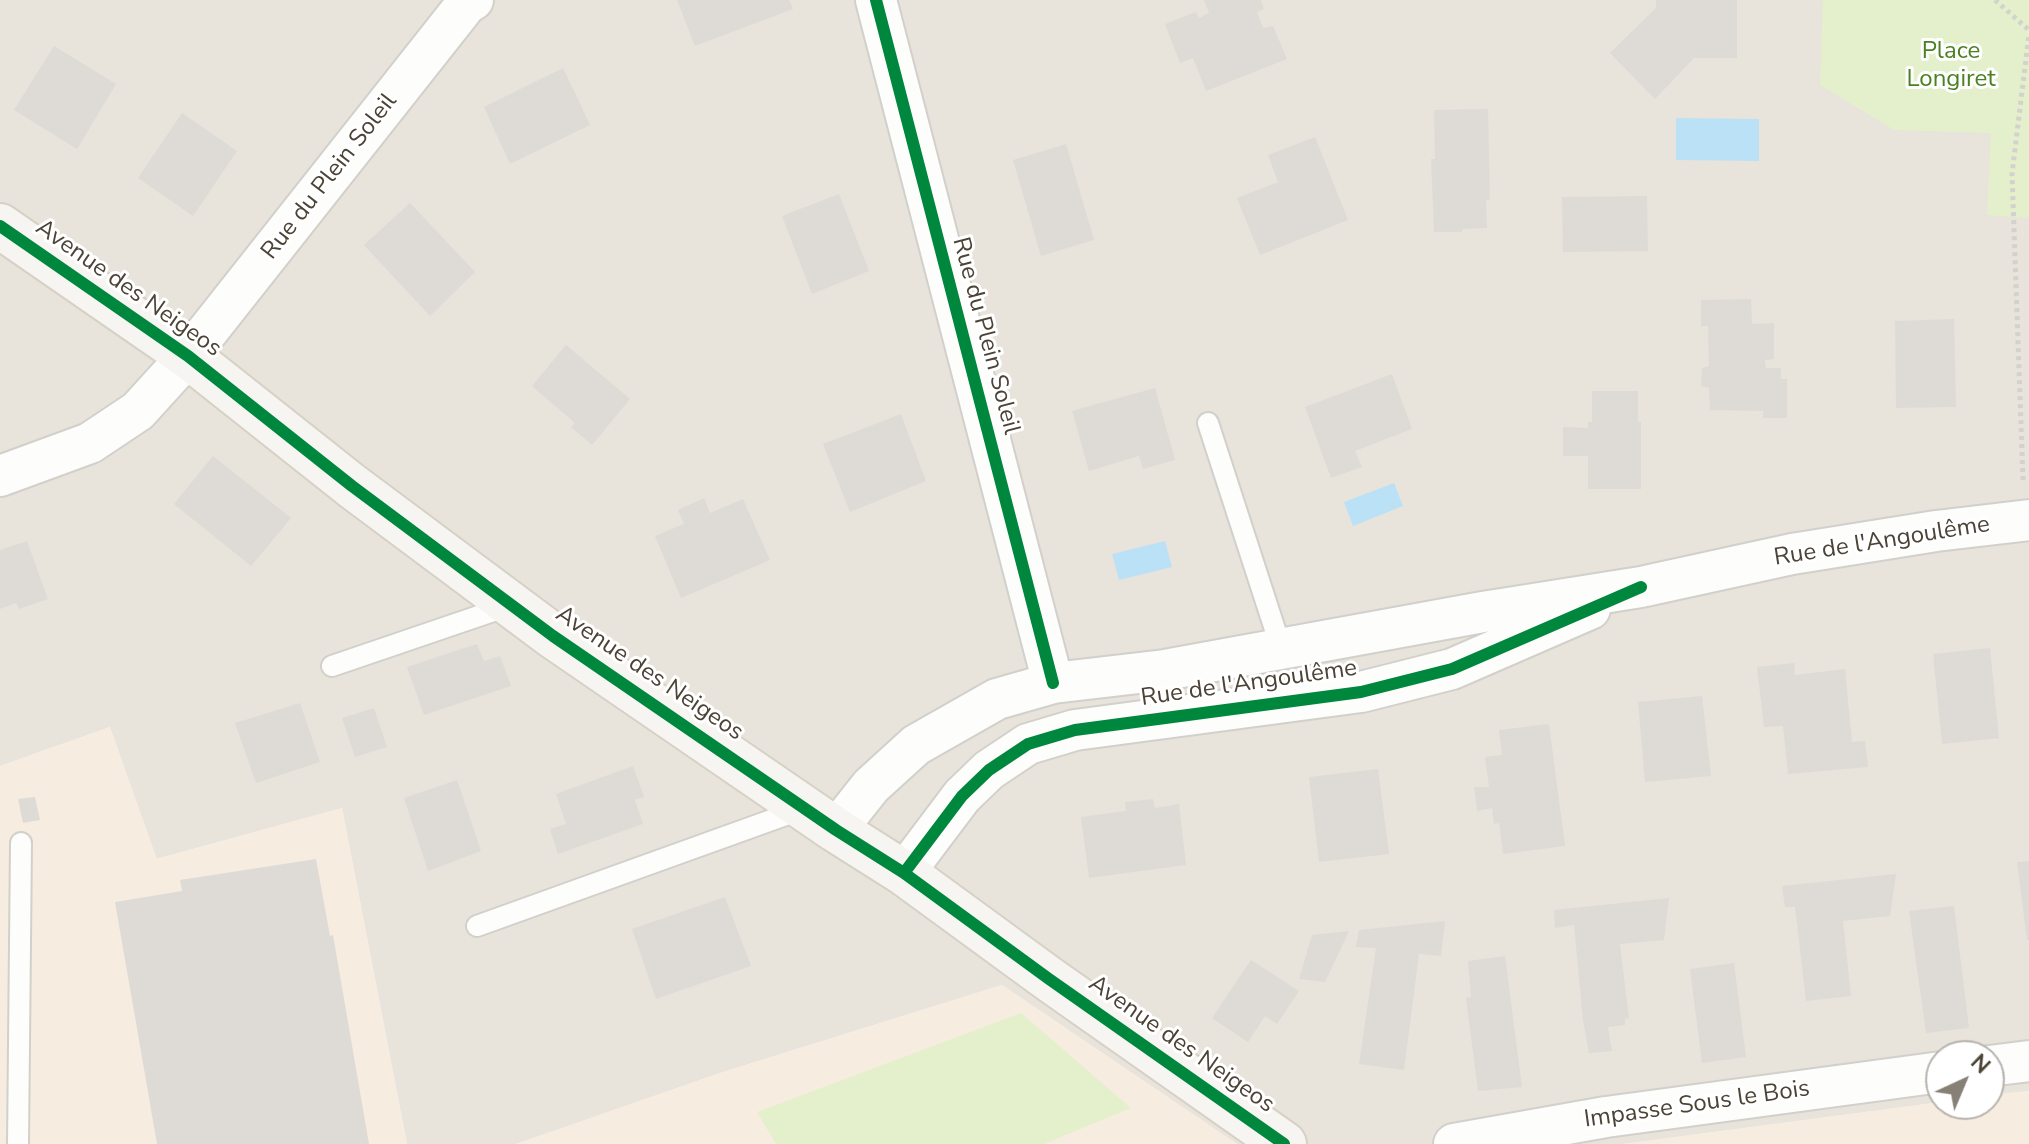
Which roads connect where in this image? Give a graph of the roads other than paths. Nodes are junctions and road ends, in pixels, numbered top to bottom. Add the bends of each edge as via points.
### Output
1 (473, 0) edge
2 (876, 0) edge
3 (0, 226) edge
4 (188, 356) junction
5 (1208, 423) dead end
6 (0, 476) edge
7 (2027, 521) edge
8 (1641, 587) junction
9 (511, 605) junction
10 (1281, 648) junction
11 (332, 666) dead end
12 (1053, 683) junction
13 (820, 819) junction
14 (21, 843) dead end
15 (904, 873) junction
16 (477, 926) dead end
17 (2029, 1061) edge
18 (2005, 1064) edge
19 (1925, 1074) edge
20 (18, 1144) edge
21 (1284, 1144) edge
22 (1454, 1144) edge

1 - 4 street, Rue du Plein Soleil
2 - 12 street, Rue du Plein Soleil
3 - 4 street, Avenue des Neigeos
4 - 6 street, Rue du Plein Soleil via 138,411 90,443
4 - 9 street, Avenue des Neigeos
5 - 10 lane
7 - 8 street, Rue de l'Angoulême via 1792,554
8 - 10 street, Rue de l'Angoulême
8 - 15 street, Rue de l'Angoulême via 1452,669 1361,692 1075,730 1028,744 962,796
9 - 11 lane
9 - 13 street, Avenue des Neigeos
10 - 12 street, Rue de l'Angoulême via 1165,670
12 - 13 street, Rue de l'Angoulême via 997,699 916,745 871,786
13 - 15 street, Avenue des Neigeos
13 - 16 lane
14 - 20 lane
15 - 21 street, Avenue des Neigeos
17 - 18 street
19 - 22 street, Impasse Sous le Bois via 1606,1117

